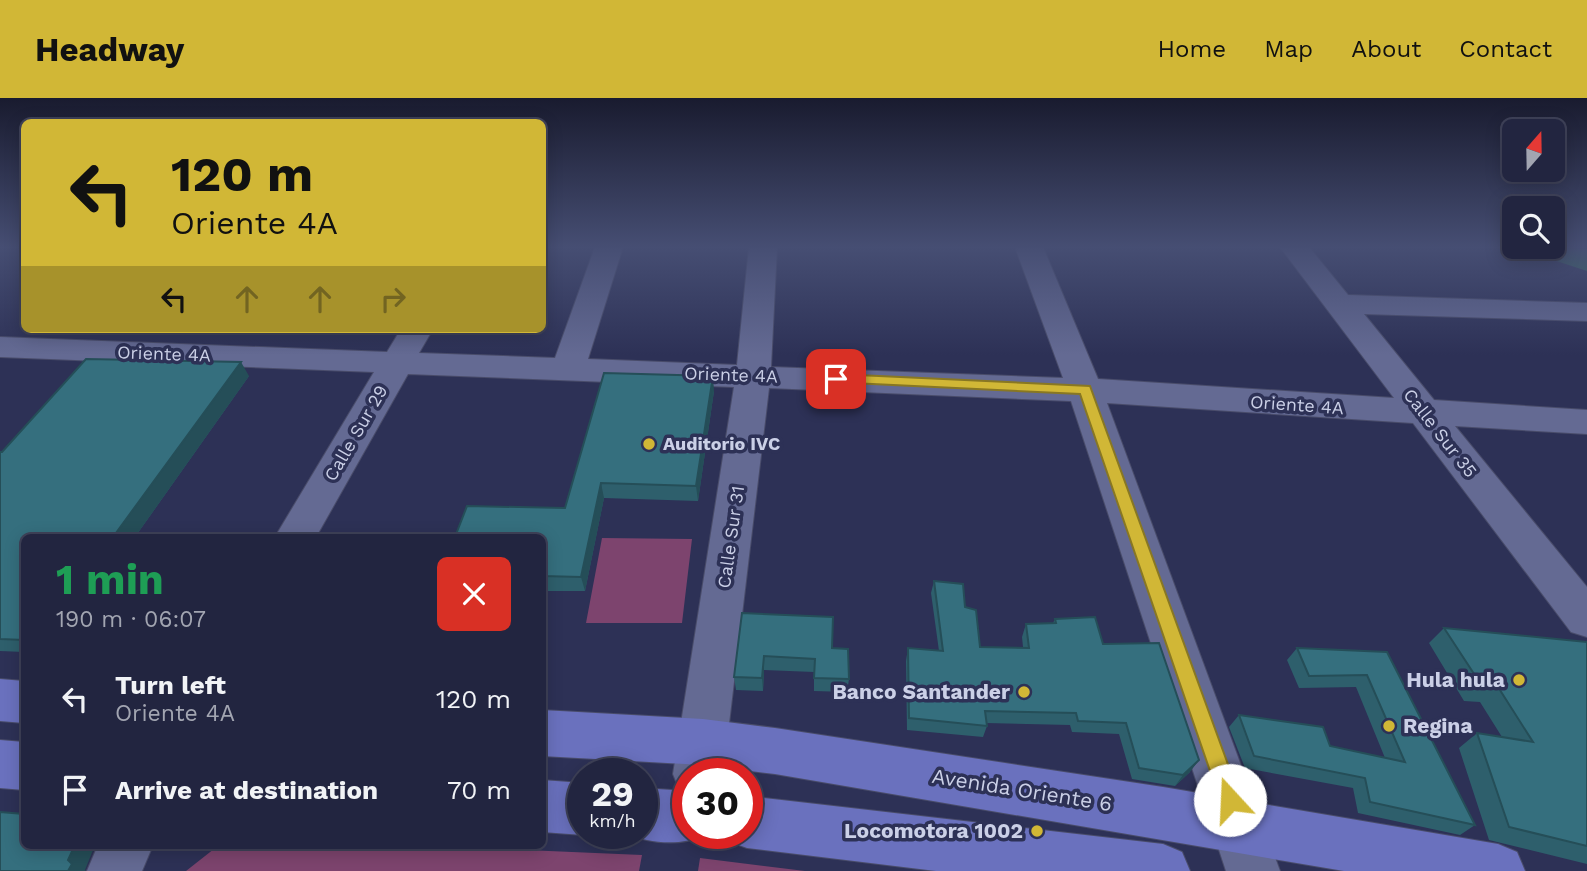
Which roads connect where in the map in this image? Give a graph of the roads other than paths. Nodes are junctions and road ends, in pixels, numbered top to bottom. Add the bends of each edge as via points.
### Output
1 (601, 283) edge
2 (614, 283) edge
3 (760, 283) edge
4 (1043, 283) edge
5 (1322, 283) edge
6 (1339, 304) junction
7 (1587, 312) edge
8 (415, 333) edge
9 (105, 340) edge
10 (0, 348) edge
11 (397, 363) junction
12 (581, 370) junction
13 (752, 376) junction
14 (69, 380) edge
15 (1085, 390) junction
16 (1424, 414) junction
17 (1587, 422) edge
18 (297, 534) edge
19 (1587, 619) edge
20 (0, 700) edge
21 (21, 702) edge
22 (546, 734) edge
23 (715, 758) edge
24 (722, 758) edge
25 (0, 764) edge
26 (21, 766) edge
27 (763, 766) edge
28 (546, 806) edge
29 (567, 808) edge
30 (763, 824) edge
31 (1246, 848) edge
32 (124, 849) edge
33 (114, 871) edge
34 (1163, 871) edge
35 (1498, 871) edge

1 - 12 street
2 - 12 street
3 - 13 street, Calle Sur 31
4 - 15 street
5 - 6 street, Calle Sur 35
6 - 7 street
6 - 16 street, Calle Sur 35
8 - 11 street, Calle Sur 29
9 - 10 street, Oriente 4A
9 - 11 street, Oriente 4A
9 - 14 street
11 - 12 street, Oriente 4A
11 - 18 street, Calle Sur 29
12 - 13 street, Oriente 4A
13 - 15 street, Oriente 4A
13 - 24 street, Calle Sur 31
15 - 16 street, Oriente 4A
15 - 31 street
16 - 17 street, Oriente 4A
16 - 19 street, Calle Sur 35
20 - 21 main road
22 - 23 main road, Avenida Oriente 6
25 - 26 main road
27 - 31 main road, Avenida Oriente 6
28 - 29 main road
30 - 34 main road
31 - 35 main road, Avenida Oriente 6
32 - 33 street

